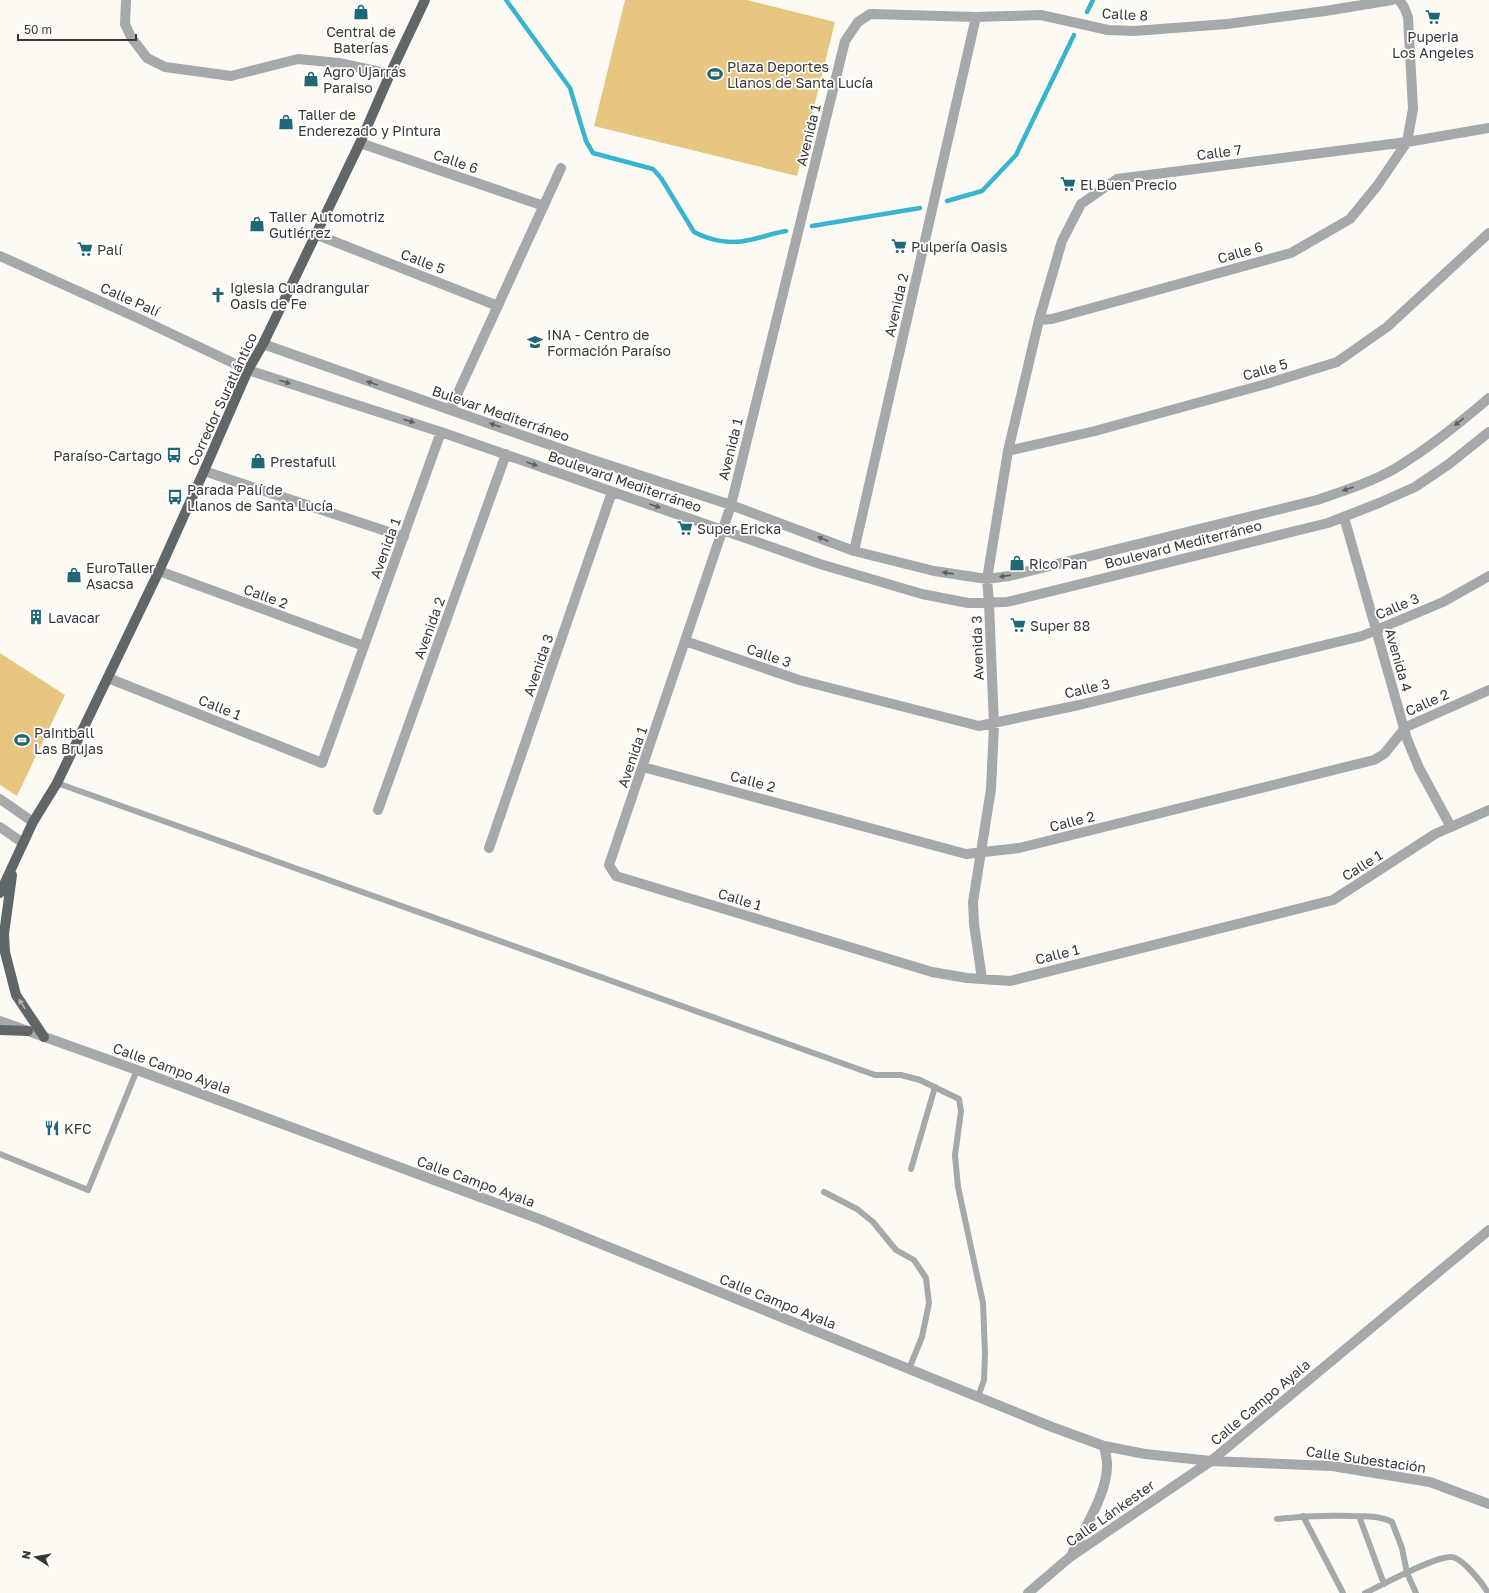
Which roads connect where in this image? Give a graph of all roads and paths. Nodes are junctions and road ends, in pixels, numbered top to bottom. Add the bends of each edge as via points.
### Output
1 (126, 0) edge
2 (425, 0) edge
3 (1392, 0) edge
4 (1399, 0) edge
5 (976, 17) junction
6 (858, 22) joint
7 (390, 74) junction
8 (1489, 128) edge
9 (1407, 142) junction
10 (360, 143) junction
11 (561, 168) dead end
12 (544, 206) junction
13 (315, 234) junction
14 (1489, 234) edge
15 (0, 256) edge
16 (498, 306) junction
17 (1039, 320) junction
18 (263, 344) junction
19 (248, 370) junction
20 (1489, 398) edge
21 (450, 410) junction
22 (441, 432) junction
23 (1489, 432) edge
24 (1008, 451) junction
25 (506, 454) junction
26 (204, 471) junction
27 (612, 492) junction
28 (730, 505) junction
29 (1344, 517) junction
30 (722, 530) junction
31 (404, 537) junction
32 (854, 551) junction
33 (159, 571) junction
34 (1489, 576) edge
35 (987, 579) junction
36 (989, 602) junction
37 (1376, 630) junction
38 (685, 641) junction
39 (364, 646) junction
40 (108, 678) junction
41 (1489, 690) edge
42 (994, 723) junction
43 (1404, 729) junction
44 (322, 763) joint
45 (643, 767) junction
46 (57, 783) junction
47 (0, 800) edge
48 (378, 810) dead end
49 (1489, 810) edge
50 (33, 822) junction
51 (0, 826) edge
52 (1451, 827) junction
53 (23, 843) junction
54 (490, 848) dead end
55 (981, 852) junction
56 (14, 864) junction
57 (616, 876) joint
58 (0, 893) edge
59 (982, 979) junction
60 (0, 1021) edge
61 (0, 1030) edge
62 (28, 1031) junction
63 (44, 1036) junction
64 (137, 1070) junction
65 (935, 1087) junction
66 (0, 1154) edge
67 (911, 1169) dead end
68 (824, 1192) dead end
69 (1489, 1230) edge
70 (909, 1369) junction
71 (978, 1397) junction
72 (1104, 1446) junction
73 (1211, 1461) junction
74 (1489, 1504) edge
75 (1303, 1516) junction
76 (1358, 1516) junction
77 (1277, 1519) dead end
78 (1070, 1558) junction
79 (1407, 1573) junction
80 (1384, 1584) junction
81 (1028, 1593) edge
82 (1343, 1593) edge
83 (1365, 1593) edge
84 (1416, 1593) edge
85 (1488, 1593) edge

1 - 7 street via 124,24 131,37 147,58 165,67 231,76 298,59 339,63
2 - 7 main road, Corredor Suratlántico
3 - 5 street, Calle 8 via 1227,24 1134,31 1108,30 1041,15
4 - 9 street via 1408,17 1413,109
5 - 6 street, Calle 8 via 870,14
5 - 32 street, Avenida 2
6 - 28 street, Avenida 1 via 845,41
7 - 10 main road, Corredor Suratlántico
8 - 9 street, Calle 7
9 - 17 street, Calle 6 via 1350,219 1291,253 1052,319
9 - 17 street, Calle 7 via 1117,179 1081,204 1062,241
10 - 12 street, Calle 6
10 - 13 main road, Corredor Suratlántico
11 - 12 street
12 - 16 street
13 - 16 street, Calle 5
13 - 18 main road, Corredor Suratlántico
14 - 24 street, Calle 5 via 1388,327 1337,362 1095,431
15 - 19 street, Calle Palí
16 - 21 street
17 - 24 street, Avenida 3
18 - 19 main road, Corredor Suratlántico
21 -> 18 street, Bulevar Mediterráneo
19 -> 22 street, Boulevard Mediterráneo
19 - 26 main road, Corredor Suratlántico
20 -> 35 street, Boulevard Mediterráneo via 1430,446 1395,468 1360,485 1317,500 1009,576
28 -> 21 street, Bulevar Mediterráneo
22 - 25 street, Boulevard Mediterráneo
22 - 31 street, Avenida 1
23 - 29 street, Boulevard Mediterráneo via 1449,464 1415,486
24 - 35 street, Avenida 3
25 -> 27 street, Boulevard Mediterráneo
25 - 48 street, Avenida 2
26 - 31 street
26 - 33 main road, Corredor Suratlántico
27 -> 30 street, Boulevard Mediterráneo
27 - 54 street, Avenida 3
28 - 30 street, Avenida 1
32 -> 28 street, Boulevard Mediterráneo
29 - 36 street, Boulevard Mediterráneo via 1007,602
29 - 37 street, Avenida 4
30 - 36 street, Boulevard Mediterráneo via 820,564 922,594 968,603
30 - 38 street, Avenida 1
31 - 39 street, Avenida 1
35 -> 32 street, Boulevard Mediterráneo via 934,571
33 - 39 street, Calle 2
33 - 40 main road, Corredor Suratlántico
34 - 37 street, Calle 3 via 1443,602
35 - 36 street, Avenida 3
36 - 42 street, Avenida 3
37 - 42 street, Calle 3 via 1362,636 1293,653
37 - 43 street, Avenida 4
38 - 42 street, Calle 3 via 807,682 979,726
38 - 45 street, Avenida 1
39 - 44 street, Avenida 1
40 - 44 street, Calle 1
40 - 46 main road, Corredor Suratlántico
41 - 43 street, Calle 2
42 - 55 street, Avenida 3 via 991,789
43 - 52 street, Avenida 4 via 1419,768
43 - 55 street, Calle 2 via 1384,754 1374,760 1019,848
45 - 55 street, Calle 2 via 966,854
45 - 57 street, Avenida 1 via 610,865
46 - 50 main road, Corredor Suratlántico
46 - 65 lane via 875,1075 901,1075
47 - 50 street
49 - 52 street, Calle 1
50 - 53 main road, Corredor Suratlántico
51 - 53 street
52 - 59 street, Calle 1 via 1435,834 1333,900 1010,981
53 - 56 main road, Corredor Suratlántico
55 - 59 street, Avenida 3 via 973,902
56 - 58 main road, Corredor Suratlántico
63 -> 56 main road via 16,995 5,952 4,934
57 - 59 street, Calle 1 via 932,972
60 - 62 street, Calle Campo Ayala
61 - 62 main road
62 - 63 street, Calle Campo Ayala
63 - 64 street, Calle Campo Ayala
64 - 66 lane via 88,1190
64 - 70 street, Calle Campo Ayala via 542,1220
65 - 67 lane
65 - 71 lane via 958,1099 961,1111 955,1155 956,1171 983,1303 984,1380
68 - 70 lane via 857,1209 873,1222 896,1250 914,1260 926,1278 928,1303 922,1337
69 - 73 street, Calle Campo Ayala
70 - 71 street, Calle Campo Ayala
71 - 72 street, Calle Campo Ayala
72 - 73 street, Calle Campo Ayala via 1144,1454
72 - 78 street via 1107,1465 1104,1486
73 - 74 street, Calle Subestación via 1332,1466 1430,1482
73 - 78 street, Calle Lánkester
75 - 76 lane
75 - 77 lane
75 - 82 lane
76 - 79 lane via 1383,1518 1392,1522 1402,1548
76 - 80 lane
78 - 81 street, Calle Lánkester
79 - 80 lane
79 - 84 lane
79 - 85 lane via 1452,1557 1462,1561
80 - 83 lane

